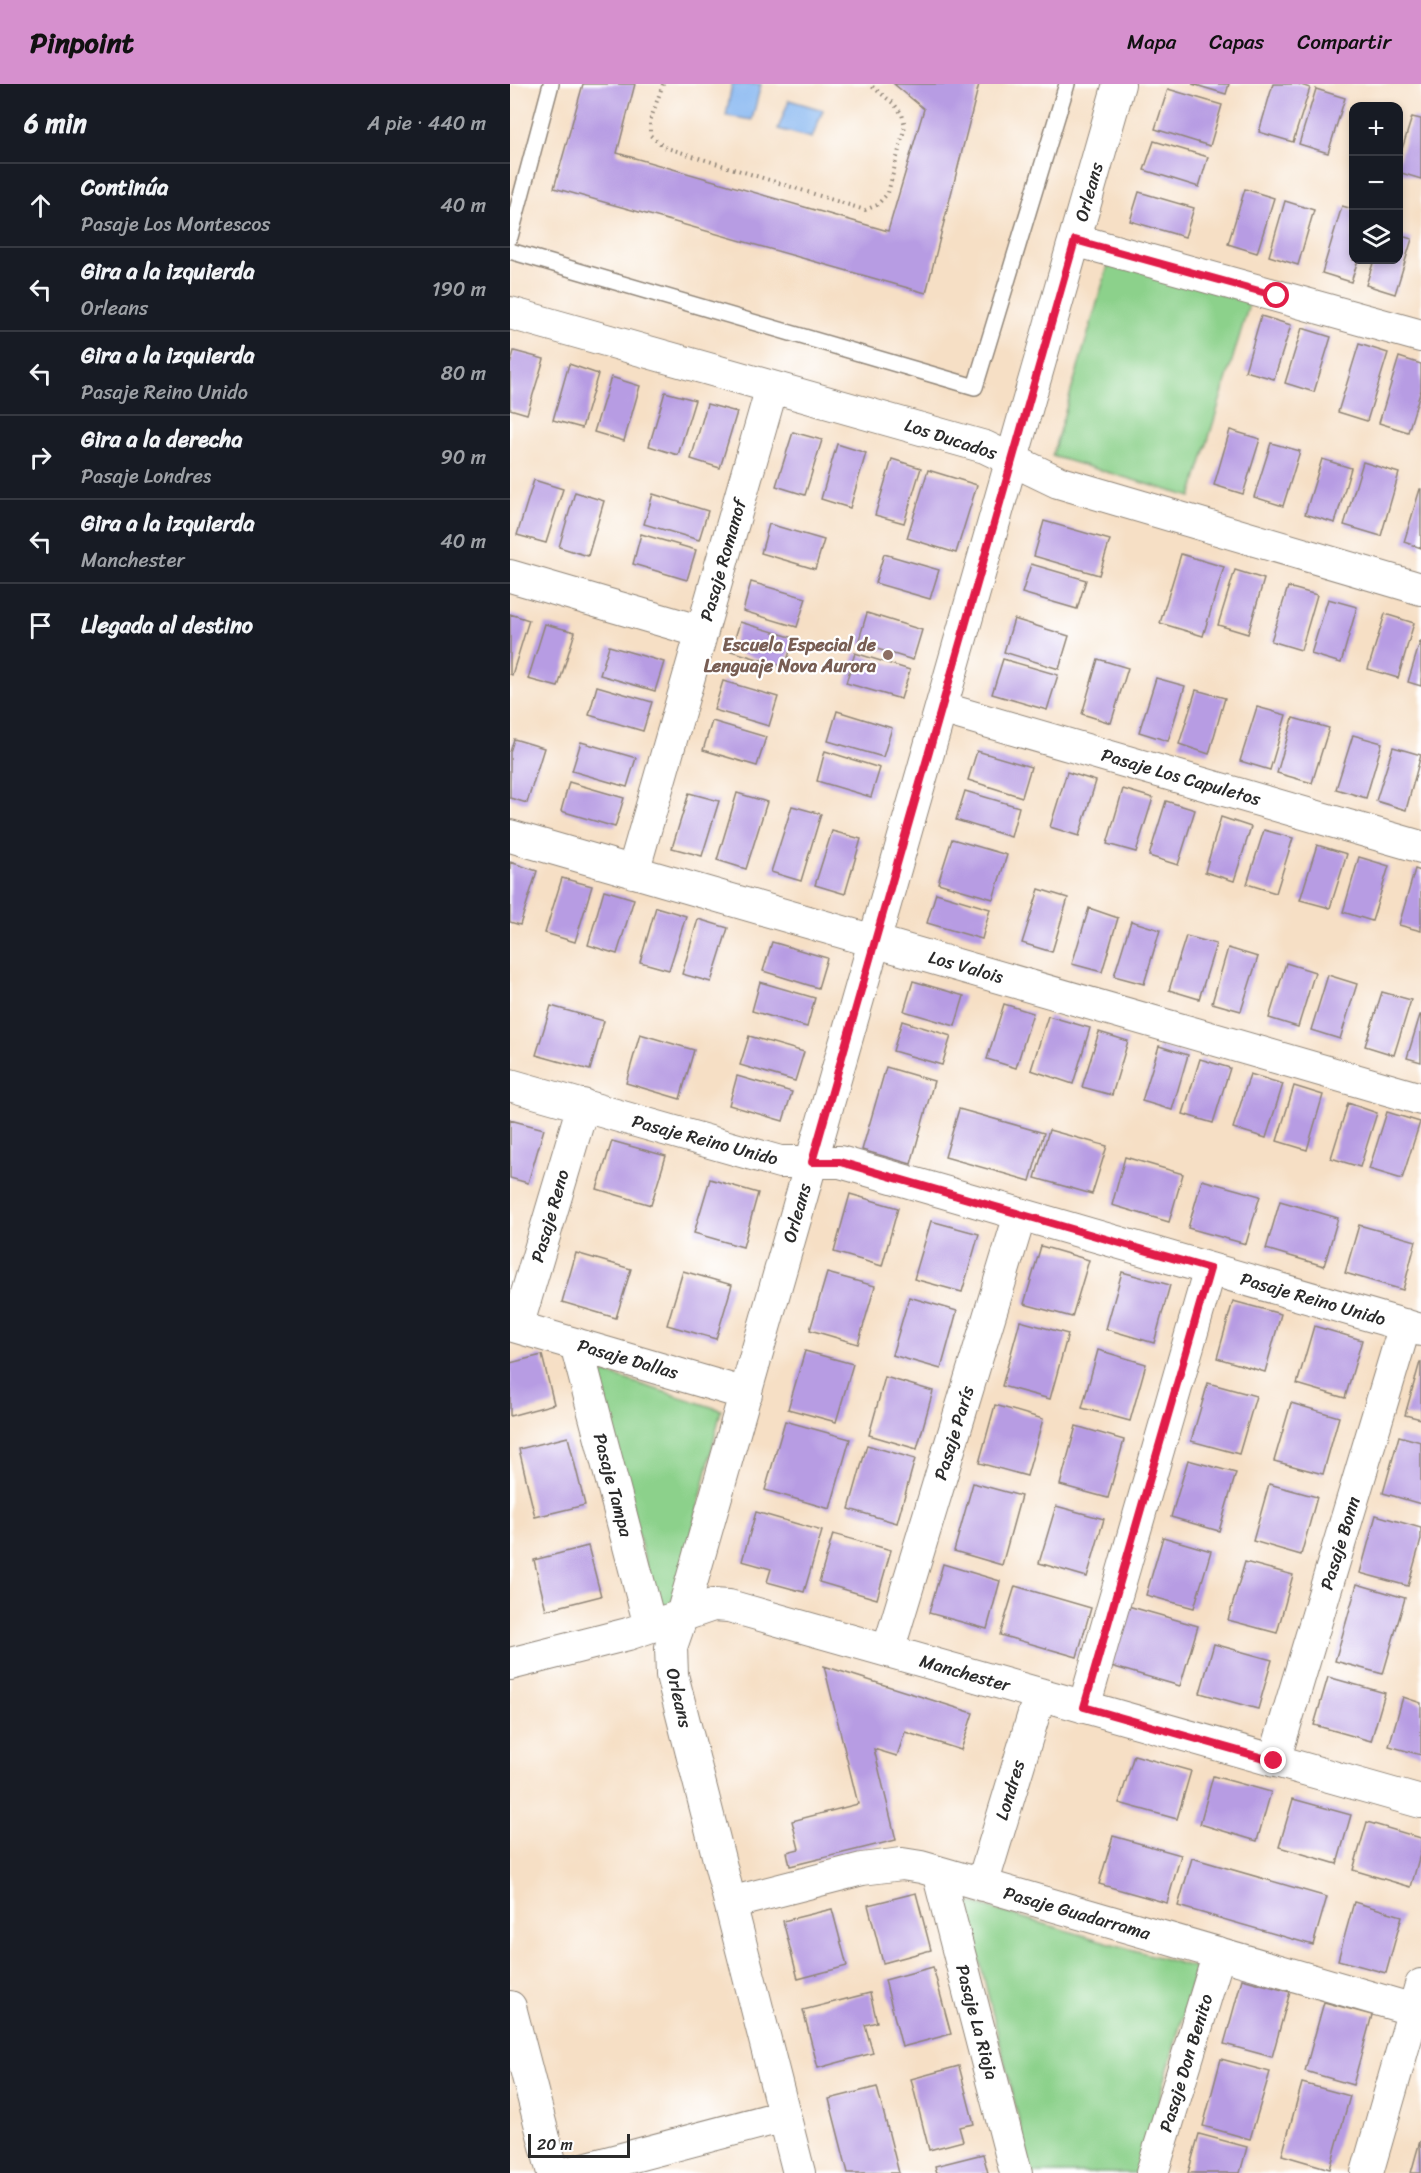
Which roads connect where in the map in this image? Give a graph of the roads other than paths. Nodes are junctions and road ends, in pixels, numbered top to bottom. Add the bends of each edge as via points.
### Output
1 (551, 84) edge
2 (1067, 84) edge
3 (1119, 84) edge
4 (510, 237) edge
5 (1075, 240) junction
6 (510, 251) edge
7 (510, 313) edge
8 (1421, 336) edge
9 (772, 387) junction
10 (1012, 460) junction
11 (510, 576) edge
12 (1421, 589) edge
13 (702, 632) junction
14 (941, 708) junction
15 (510, 836) edge
16 (1421, 847) edge
17 (633, 872) junction
18 (875, 941) junction
19 (510, 1085) edge
20 (1421, 1099) edge
21 (583, 1106) junction
22 (812, 1162) junction
23 (1020, 1215) junction
24 (1210, 1269) junction
25 (514, 1326) edge
26 (1413, 1327) edge
27 (576, 1344) junction
28 (746, 1394) junction
29 (682, 1615) junction
30 (650, 1626) junction
31 (888, 1651) junction
32 (510, 1664) edge
33 (1040, 1694) junction
34 (1084, 1707) junction
35 (1274, 1761) junction
36 (1421, 1802) edge
37 (938, 1872) junction
38 (981, 1885) junction
39 (730, 1903) junction
40 (1219, 1953) junction
41 (1419, 2003) edge
42 (510, 2007) edge
43 (784, 2116) junction
44 (553, 2173) edge
45 (569, 2173) edge
46 (799, 2173) edge
47 (1016, 2173) edge
48 (1152, 2173) edge
49 (1367, 2173) edge

1 - 4 lane
2 - 6 lane via 975,387
3 - 5 street, Orleans
5 - 8 street
5 - 10 street, Orleans
7 - 9 street, Los Ducados
9 - 10 street, Los Ducados via 985,447
9 - 13 street, Pasaje Romanof
10 - 12 street, Los Ducados via 1058,482
10 - 14 street, Orleans
11 - 13 street
13 - 17 street, Pasaje Romanof
14 - 16 street, Pasaje Los Capuletos
14 - 18 street, Orleans
15 - 17 street, Los Valois
17 - 18 street, Los Valois
18 - 20 street, Los Valois
18 - 22 street, Orleans
19 - 21 street, Pasaje Reino Unido
21 - 22 street, Pasaje Reino Unido via 780,1162
21 - 25 street, Pasaje Reno
22 - 23 street, Pasaje Reino Unido via 840,1162
22 - 28 street, Orleans
23 - 24 street, Pasaje Reino Unido
23 - 31 street, Pasaje París
24 - 26 street, Pasaje Reino Unido
24 - 34 street
25 - 27 street, Pasaje Dallas
26 - 35 street, Pasaje Bonn
27 - 28 street, Pasaje Dallas
27 - 30 street, Pasaje Tampa
28 - 29 street, Orleans
29 - 30 street, Manchester
29 - 31 street, Manchester via 713,1605 729,1606
29 - 39 street, Orleans via 671,1647 672,1675
30 - 32 street, Manchester
31 - 33 street, Manchester
33 - 34 street, Manchester
33 - 38 street, Londres
34 - 35 street, Manchester
35 - 36 street, Manchester
37 - 38 street, Pasaje Guadarrama
37 - 39 street, Pasaje Guadarrama via 902,1864 882,1866
37 - 47 street, Pasaje La Rioja
38 - 40 street, Pasaje Guadarrama
39 - 43 street, Orleans
40 - 41 street, Pasaje Guadarrama
40 - 48 street, Pasaje Don Benito
41 - 49 street
42 - 44 street
43 - 45 street
43 - 46 street, Orleans

